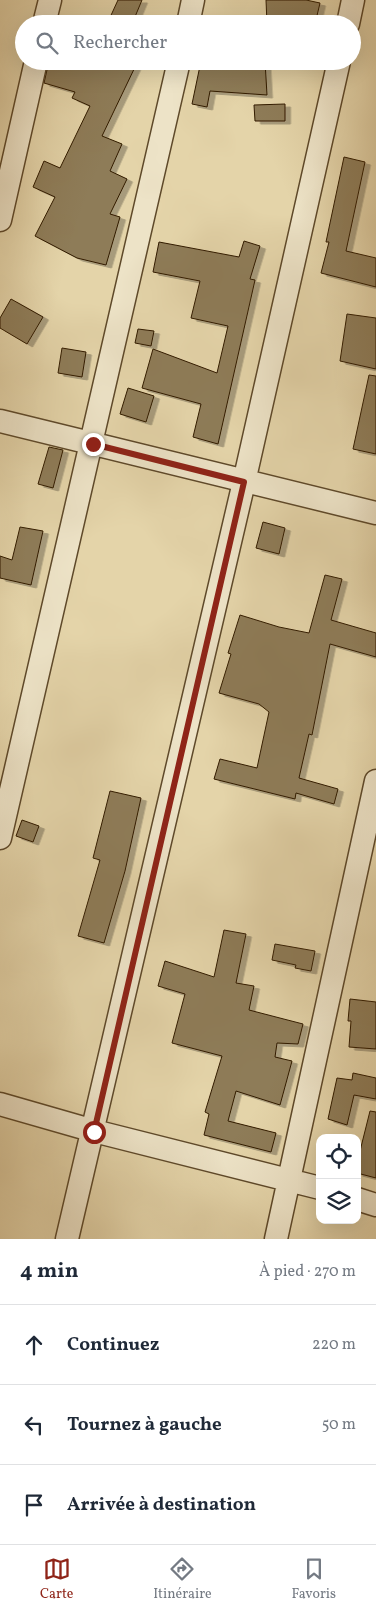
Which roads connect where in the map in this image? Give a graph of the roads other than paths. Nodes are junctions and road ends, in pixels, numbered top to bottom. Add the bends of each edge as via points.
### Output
1 (50, 0) edge
2 (193, 0) edge
3 (353, 0) edge
4 (46, 15) edge
5 (190, 15) edge
6 (350, 15) edge
7 (34, 70) edge
8 (177, 70) edge
9 (337, 70) edge
10 (0, 220) edge
11 (0, 420) edge
12 (93, 444) junction
13 (244, 482) junction
14 (376, 513) edge
15 (376, 780) edge
16 (0, 838) edge
17 (0, 1104) edge
18 (94, 1132) junction
19 (288, 1179) junction
20 (316, 1187) edge
21 (361, 1200) edge
22 (376, 1205) edge
23 (67, 1239) edge
24 (276, 1239) edge

1 - 4 street
2 - 5 street
3 - 6 street
7 - 10 street
8 - 12 street
9 - 13 street
11 - 12 street
12 - 13 street
12 - 16 street
13 - 14 street
13 - 18 street
15 - 19 street
17 - 18 street
18 - 19 street
18 - 23 street
19 - 20 street
19 - 24 street
21 - 22 street

